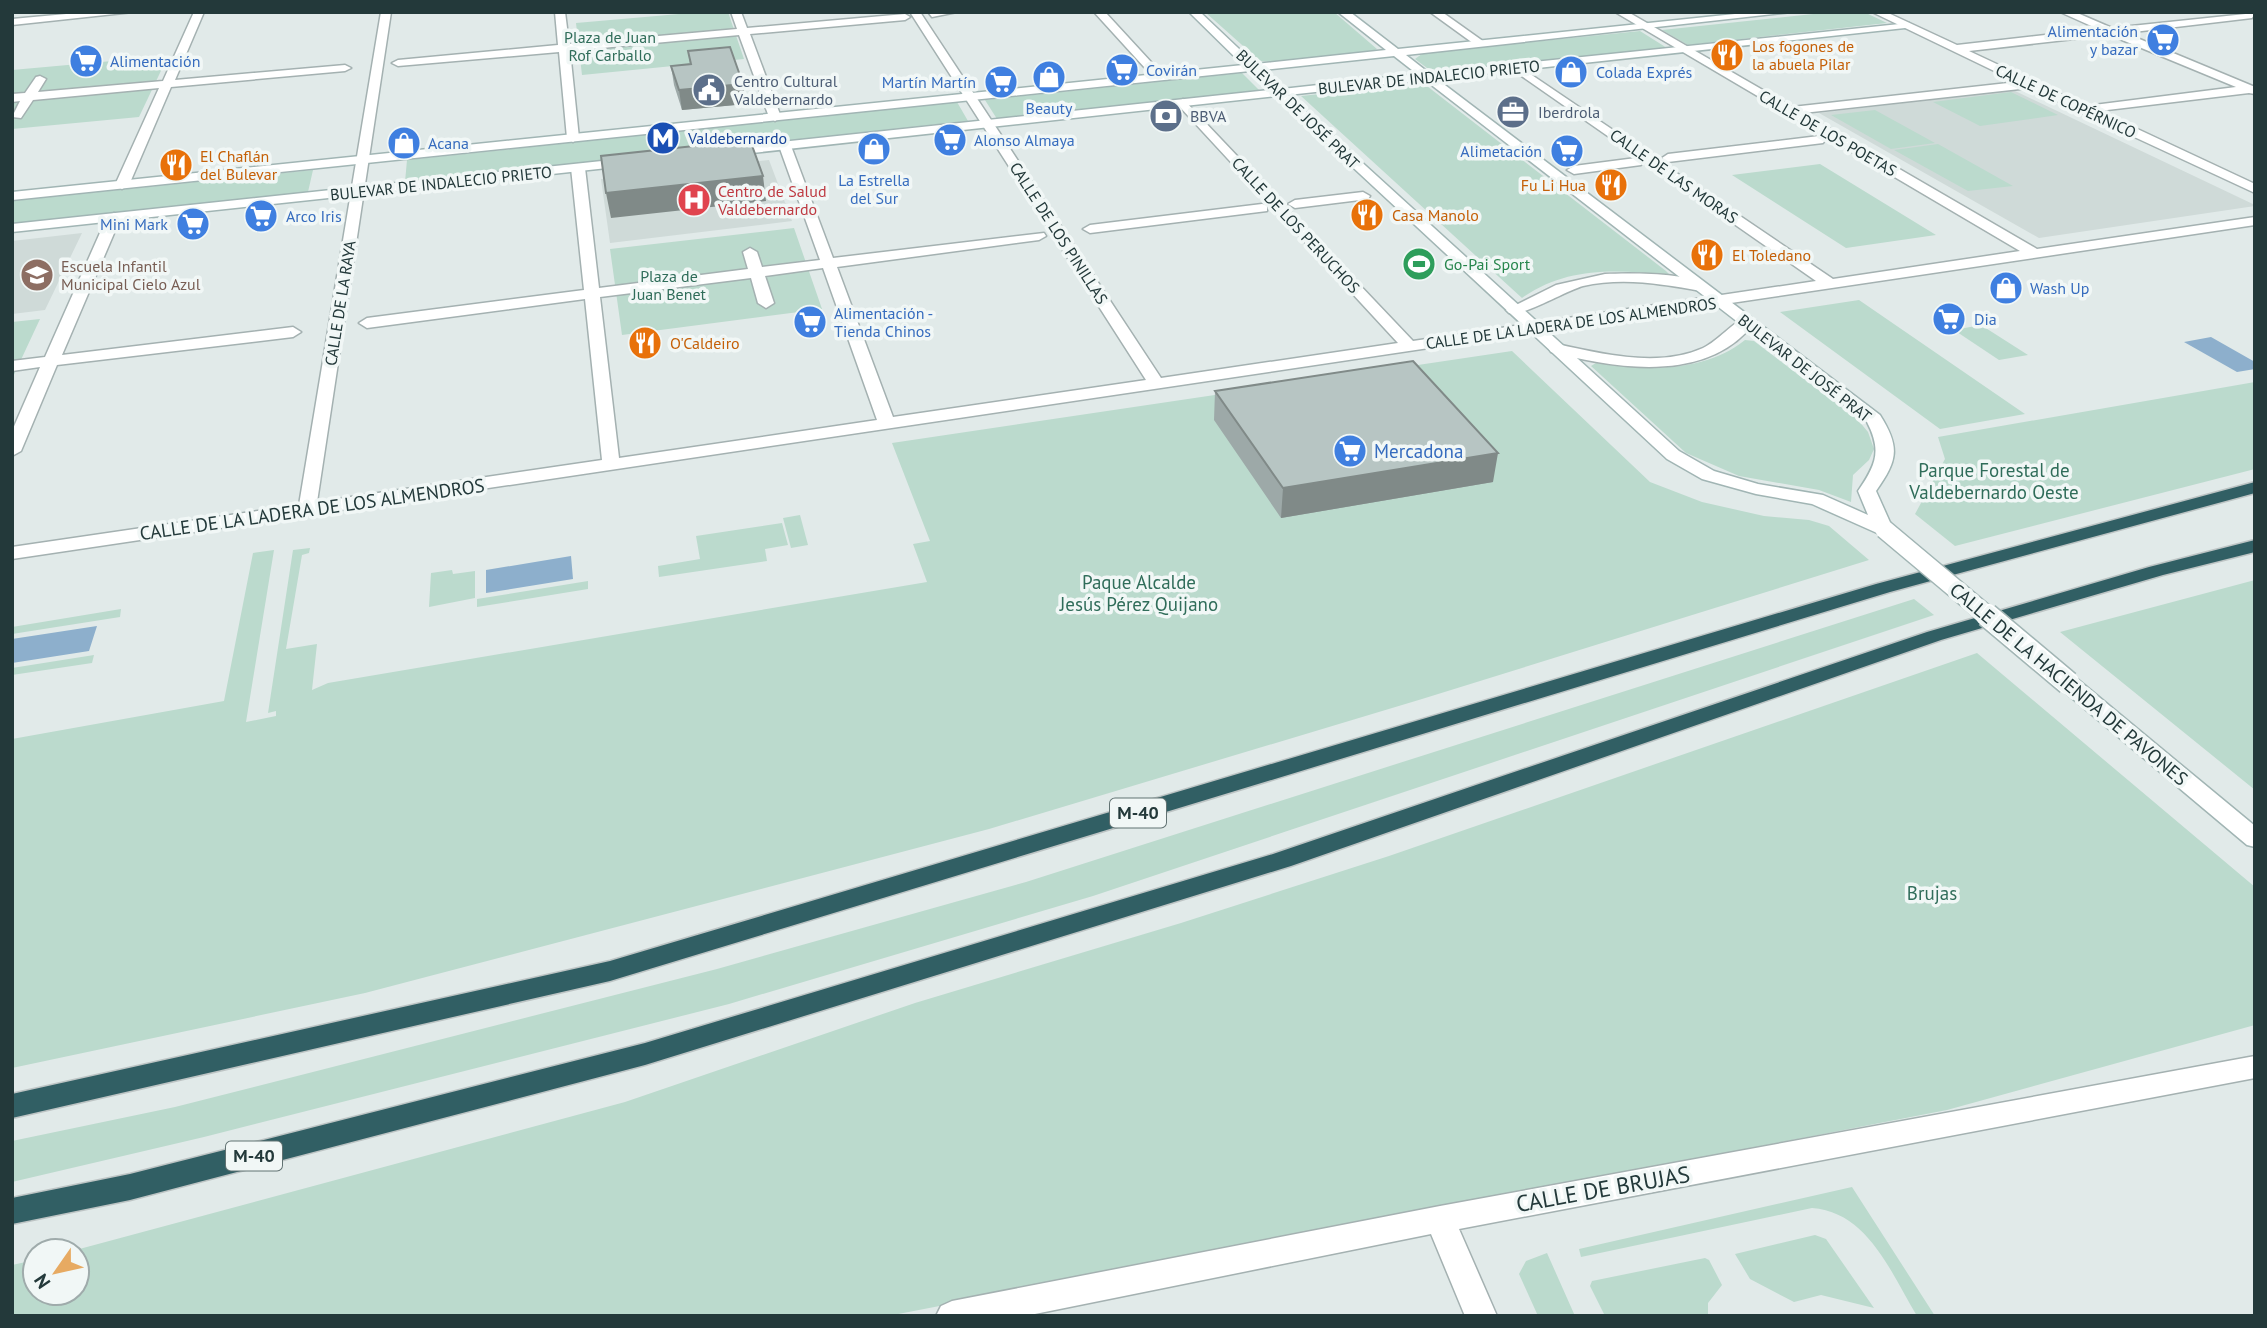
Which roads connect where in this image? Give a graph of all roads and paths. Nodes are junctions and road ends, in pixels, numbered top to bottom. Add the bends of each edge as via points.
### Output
1 (128, 12) edge
2 (199, 12) edge
3 (386, 12) edge
4 (736, 12) edge
5 (952, 12) edge
6 (1098, 12) edge
7 (1194, 12) edge
8 (1343, 12) edge
9 (1435, 12) edge
10 (1620, 12) edge
11 (1787, 12) edge
12 (1877, 12) edge
13 (2065, 12) edge
14 (932, 14) dead end
15 (910, 15) edge
16 (2251, 15) edge
17 (560, 18) edge
18 (682, 21) dead end
19 (12, 22) edge
20 (1905, 25) junction
21 (1646, 27) junction
22 (743, 31) junction
23 (2112, 32) junction
24 (685, 37) junction
25 (1481, 44) junction
26 (564, 47) junction
27 (1955, 49) junction
28 (1685, 50) junction
29 (691, 51) edge
30 (1395, 53) junction
31 (398, 63) dead end
32 (345, 68) dead end
33 (1255, 68) junction
34 (1517, 68) junction
35 (1159, 77) junction
36 (1428, 78) junction
37 (40, 79) dead end
38 (2029, 84) junction
39 (167, 85) junction
40 (2253, 89) edge
41 (1281, 93) junction
42 (29, 97) junction
43 (970, 97) junction
44 (12, 98) edge
45 (1183, 103) junction
46 (2085, 109) junction
47 (1791, 111) junction
48 (17, 114) dead end
49 (775, 117) junction
50 (988, 124) junction
51 (573, 138) junction
52 (1819, 140) dead end
53 (785, 146) junction
54 (709, 154) edge
55 (1668, 158) dead end
56 (363, 160) junction
57 (649, 160) edge
58 (1636, 162) dead end
59 (578, 168) junction
60 (1574, 170) dead end
61 (122, 184) junction
62 (2255, 189) edge
63 (358, 191) junction
64 (12, 196) edge
65 (1363, 196) dead end
66 (1295, 204) dead end
67 (1262, 208) dead end
68 (114, 218) junction
69 (2255, 221) edge
70 (12, 228) edge
71 (1090, 229) dead end
72 (1039, 236) dead end
73 (750, 252) dead end
74 (2035, 254) junction
75 (828, 262) junction
76 (754, 272) junction
77 (1830, 284) junction
78 (1701, 287) junction
79 (592, 295) junction
80 (1720, 302) junction
81 (766, 303) dead end
82 (1514, 310) junction
83 (1746, 322) junction
84 (367, 323) dead end
85 (1533, 328) junction
86 (293, 332) dead end
87 (1409, 346) junction
88 (1557, 349) junction
89 (51, 362) junction
90 (12, 366) edge
91 (1157, 384) junction
92 (887, 424) junction
93 (12, 451) edge
94 (611, 464) junction
95 (2255, 487) edge
96 (307, 510) junction
97 (1884, 529) junction
98 (2255, 546) edge
99 (12, 553) edge
100 (2255, 839) edge
101 (2255, 1067) edge
102 (12, 1106) edge
103 (12, 1211) edge
104 (1440, 1219) junction
105 (952, 1316) edge
106 (1480, 1316) edge

1 - 19 street
2 - 39 street
3 - 56 street, CALLE DE LA RAYA
4 - 22 street
5 - 14 street
6 - 35 street
7 - 33 street, BULEVAR DE JOSÉ PRAT
8 - 30 street, BULEVAR DE JOSÉ PRAT
9 - 25 street
10 - 21 street, CALLE DE LOS POETAS
11 - 21 street, BULEVAR DE INDALECIO PRIETO
12 - 20 street, CALLE DE COPÉRNICO
13 - 23 street
15 - 22 street
15 - 43 street, CALLE DE LOS PINILLAS
16 - 23 street
17 - 26 street
18 - 24 street
20 - 27 street, CALLE DE COPÉRNICO
20 - 28 street, BULEVAR DE INDALECIO PRIETO
21 - 25 street, BULEVAR DE INDALECIO PRIETO
21 - 28 street, CALLE DE LOS POETAS
22 - 24 street
22 - 49 street
23 - 27 street
23 - 40 street
24 - 26 street
24 - 29 street
25 - 30 street, BULEVAR DE INDALECIO PRIETO
26 - 31 street
26 - 51 street
27 - 38 street, CALLE DE COPÉRNICO
28 - 34 street, BULEVAR DE INDALECIO PRIETO
28 - 47 street, CALLE DE LOS POETAS
30 - 33 street, BULEVAR DE INDALECIO PRIETO
30 - 36 street, BULEVAR DE JOSÉ PRAT
32 - 39 street
33 - 35 street, BULEVAR DE INDALECIO PRIETO
33 - 41 street, BULEVAR DE JOSÉ PRAT
34 - 36 street, BULEVAR DE INDALECIO PRIETO
34 - 77 street, CALLE DE LAS MORAS
35 - 43 street, BULEVAR DE INDALECIO PRIETO
36 - 41 street, BULEVAR DE INDALECIO PRIETO
36 - 78 street, BULEVAR DE JOSÉ PRAT
37 - 42 street
38 - 46 street, CALLE DE COPÉRNICO
38 - 47 street
39 - 42 street
39 - 61 street
40 - 46 street
41 - 45 street, BULEVAR DE INDALECIO PRIETO
41 - 82 street, BULEVAR DE JOSÉ PRAT
42 - 44 street
42 - 48 street
43 - 49 street, BULEVAR DE INDALECIO PRIETO
43 - 50 street, CALLE DE LOS PINILLAS
45 - 50 street, BULEVAR DE INDALECIO PRIETO
45 - 87 street, CALLE DE LOS PERUCHOS
46 - 62 street, CALLE DE COPÉRNICO
47 - 74 street, CALLE DE LOS POETAS
49 - 51 street, BULEVAR DE INDALECIO PRIETO
50 - 53 street, BULEVAR DE INDALECIO PRIETO
50 - 91 street, CALLE DE LOS PINILLAS
51 - 56 street, BULEVAR DE INDALECIO PRIETO
52 - 55 street
53 - 54 street, BULEVAR DE INDALECIO PRIETO
53 - 75 street
56 - 61 street, BULEVAR DE INDALECIO PRIETO
56 - 63 street, CALLE DE LA RAYA
57 - 59 street, BULEVAR DE INDALECIO PRIETO
58 - 60 street
59 - 63 street, BULEVAR DE INDALECIO PRIETO
59 - 79 street
61 - 64 street, BULEVAR DE INDALECIO PRIETO
63 - 68 street, BULEVAR DE INDALECIO PRIETO
63 - 96 street, CALLE DE LA RAYA
65 - 66 street
67 - 71 street
68 - 70 street, BULEVAR DE INDALECIO PRIETO
68 - 89 street
69 - 74 street, CALLE DE LA LADERA DE LOS ALMENDROS
72 - 75 street
73 - 76 street
74 - 77 street, CALLE DE LA LADERA DE LOS ALMENDROS
75 - 76 street
75 - 92 street
76 - 79 street
76 - 81 street
77 - 80 street, CALLE DE LA LADERA DE LOS ALMENDROS
78 - 80 street, BULEVAR DE JOSÉ PRAT
78 - 82 street, CALLE DE LA LADERA DE LOS ALMENDROS via 1665,279 1573,282
79 - 84 street
79 - 94 street
80 - 83 street, BULEVAR DE JOSÉ PRAT
80 - 85 street, CALLE DE LA LADERA DE LOS ALMENDROS
82 - 85 street, BULEVAR DE JOSÉ PRAT
83 - 88 street, CALLE DE LA LADERA DE LOS ALMENDROS via 1727,343 1680,359 1611,359
83 - 97 street, BULEVAR DE JOSÉ PRAT via 1874,419 1888,443 1887,461 1867,491
85 - 87 street, CALLE DE LA LADERA DE LOS ALMENDROS
85 - 88 street, BULEVAR DE JOSÉ PRAT
86 - 89 street
87 - 91 street, CALLE DE LA LADERA DE LOS ALMENDROS
88 - 97 street, BULEVAR DE JOSÉ PRAT via 1673,455 1708,475 1817,499
89 - 90 street
89 - 93 street
91 - 92 street, CALLE DE LA LADERA DE LOS ALMENDROS
92 - 94 street, CALLE DE LA LADERA DE LOS ALMENDROS
94 - 96 street, CALLE DE LA LADERA DE LOS ALMENDROS
95 - 102 highway, M-40 via 1870,592 610,971
96 - 99 street, CALLE DE LA LADERA DE LOS ALMENDROS
97 - 100 street, CALLE DE LA HACIENDA DE PAVONES, bridge
98 - 103 highway, M-40 via 1934,636 1282,860 645,1054 144,1184
101 - 104 street, CALLE DE BRUJAS
104 - 105 street, CALLE DE BRUJAS
104 - 106 street

